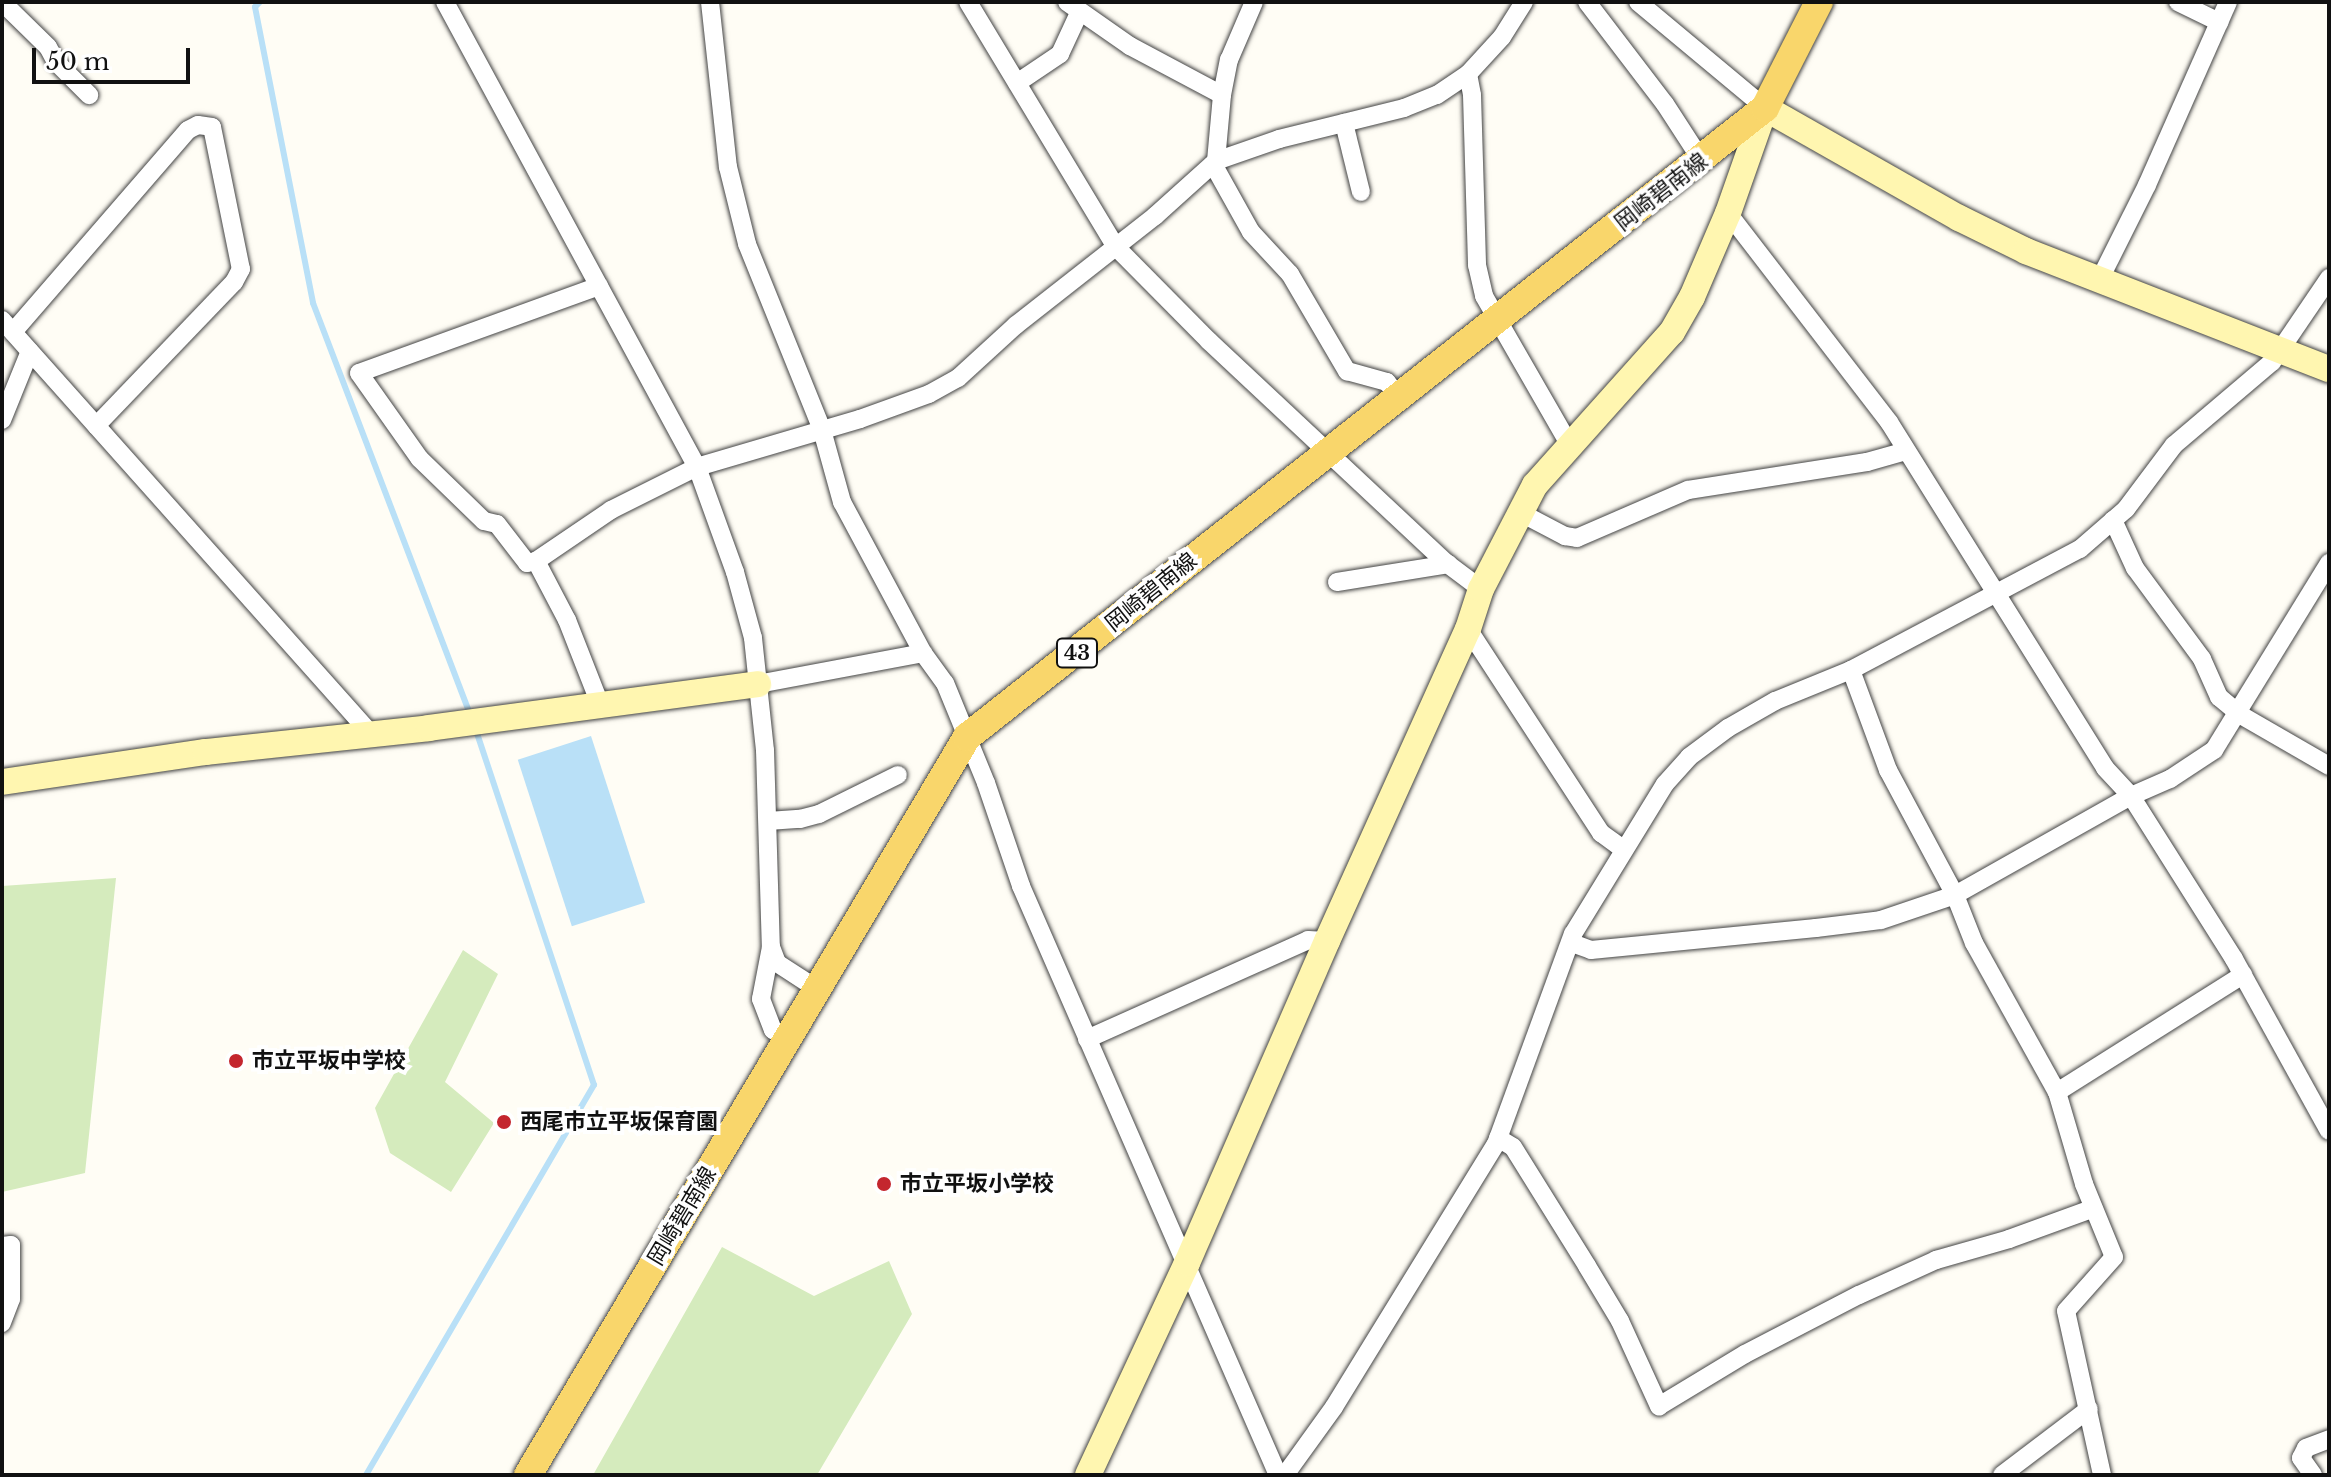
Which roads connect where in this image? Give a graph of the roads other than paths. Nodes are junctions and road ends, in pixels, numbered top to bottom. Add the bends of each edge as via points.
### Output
1 (2, 2) edge
2 (445, 2) edge
3 (710, 2) edge
4 (968, 2) edge
5 (1254, 2) edge
6 (1524, 2) edge
7 (1587, 2) edge
8 (1638, 2) edge
9 (1819, 2) edge
10 (2178, 2) edge
11 (2228, 2) edge
12 (1073, 7) edge
13 (2219, 22) junction
14 (1468, 74) junction
15 (1017, 83) junction
16 (89, 95) dead end
17 (1222, 95) junction
18 (1765, 108) junction
19 (1344, 123) junction
20 (1702, 161) junction
21 (1215, 162) junction
22 (1361, 192) dead end
23 (1728, 213) junction
24 (1116, 247) junction
25 (2329, 278) edge
26 (2100, 279) junction
27 (599, 286) junction
28 (1497, 319) junction
29 (8, 326) edge
30 (2280, 350) junction
31 (30, 351) junction
32 (2329, 369) edge
33 (1397, 396) junction
34 (2, 420) edge
35 (96, 426) junction
36 (822, 430) junction
37 (1569, 444) junction
38 (1329, 449) junction
39 (1906, 451) junction
40 (697, 467) junction
41 (1521, 513) junction
42 (2113, 520) junction
43 (536, 561) junction
44 (2329, 563) edge
45 (1449, 564) junction
46 (1337, 582) dead end
47 (1481, 589) junction
48 (1996, 596) junction
49 (1468, 629) junction
50 (923, 653) junction
51 (1851, 670) junction
52 (758, 684) junction
53 (600, 704) junction
54 (2239, 714) junction
55 (371, 734) junction
56 (967, 737) junction
57 (2329, 766) edge
58 (898, 775) dead end
59 (2, 782) edge
60 (2131, 796) junction
61 (768, 821) junction
62 (1623, 849) junction
63 (1955, 895) junction
64 (1327, 941) junction
65 (1572, 943) junction
66 (771, 947) junction
67 (2243, 975) junction
68 (817, 989) junction
69 (788, 1039) junction
70 (1087, 1039) junction
71 (2057, 1092) junction
72 (2329, 1131) edge
73 (1498, 1138) junction
74 (2094, 1208) junction
75 (2, 1246) edge
76 (1187, 1263) junction
77 (2, 1323) edge
78 (2089, 1409) junction
79 (2329, 1439) edge
80 (528, 1475) edge
81 (1088, 1475) edge
82 (1278, 1475) edge
83 (1285, 1475) edge
84 (2002, 1475) edge
85 (2102, 1475) edge
86 (2313, 1475) edge

1 - 16 street
2 - 27 street
3 - 36 street via 724,137 747,244
4 - 15 street
5 - 17 street via 1229,60
6 - 14 street via 1502,37
7 - 20 street
8 - 18 street
9 - 18 main road, 岡崎碧南線 / 43
10 - 13 street
11 - 13 street
12 - 15 street via 1060,54
12 - 17 street via 1130,46
13 - 26 street
14 - 19 street via 1437,95
14 - 28 street via 1477,265 1484,296
15 - 24 street
17 - 21 street
18 - 20 main road, 岡崎碧南線 / 43
18 - 23 street
18 - 26 street via 1959,218
19 - 21 street
19 - 22 street
20 - 28 main road, 岡崎碧南線 / 43
21 - 24 street
21 - 33 street via 1251,232 1290,274 1347,371 1387,382
23 - 37 street via 1672,332
23 - 39 street
24 - 36 street via 958,378 929,394
24 - 38 street via 1172,306
25 - 30 street
26 - 30 street
27 - 40 street
27 - 43 street via 359,373 420,459 484,521 497,524 527,563
28 - 33 main road, 岡崎碧南線 / 43
28 - 37 street
29 - 31 street
29 - 35 street via 188,130 212,127 241,269
30 - 32 street
30 - 42 street via 2174,445 2145,487
31 - 34 street
31 - 35 street
33 - 38 main road, 岡崎碧南線 / 43
35 - 55 street
36 - 40 street
36 - 50 street via 842,502
37 - 41 street via 1535,485
38 - 45 street
38 - 56 main road, 岡崎碧南線 / 43
39 - 41 street via 1688,490 1577,538
39 - 48 street
40 - 43 street via 611,510
40 - 52 street via 735,572 753,638
41 - 47 street
42 - 48 street via 2080,549
42 - 54 street via 2135,568 2202,659 2219,697
43 - 53 street via 567,620
44 - 54 street
45 - 46 street
45 - 47 street
47 - 49 street
48 - 51 street
48 - 60 street via 2105,768
49 - 62 street via 1601,833
49 - 64 street
50 - 52 street
50 - 56 street via 945,683
51 - 62 street via 1775,701 1689,757
51 - 63 street via 1888,770
52 - 53 street
52 - 61 street
53 - 55 street
54 - 57 street
54 - 60 street via 2214,750 2170,779
55 - 59 street
56 - 68 main road, 岡崎碧南線 / 43
56 - 70 street via 1021,886
58 - 61 street via 819,814
60 - 63 street
60 - 67 street
61 - 66 street
62 - 65 street
63 - 65 street via 1881,920 1591,950
63 - 71 street via 1974,943
64 - 70 street via 1308,940
64 - 76 street
65 - 73 street
66 - 68 street via 777,963
66 - 69 street via 761,999 773,1030
67 - 71 street
67 - 72 street
68 - 69 main road, 岡崎碧南線 / 43
69 - 80 main road, 岡崎碧南線 / 43
70 - 76 street
71 - 74 street
73 - 74 street via 1513,1147 1596,1280 1659,1406 1859,1295 1936,1260
73 - 83 street via 1334,1407
74 - 78 street via 2114,1257 2066,1311
75 - 77 street via 11,1245 11,1299
76 - 81 street
76 - 82 street
78 - 84 street
78 - 85 street
79 - 86 street via 2306,1448 2301,1458

